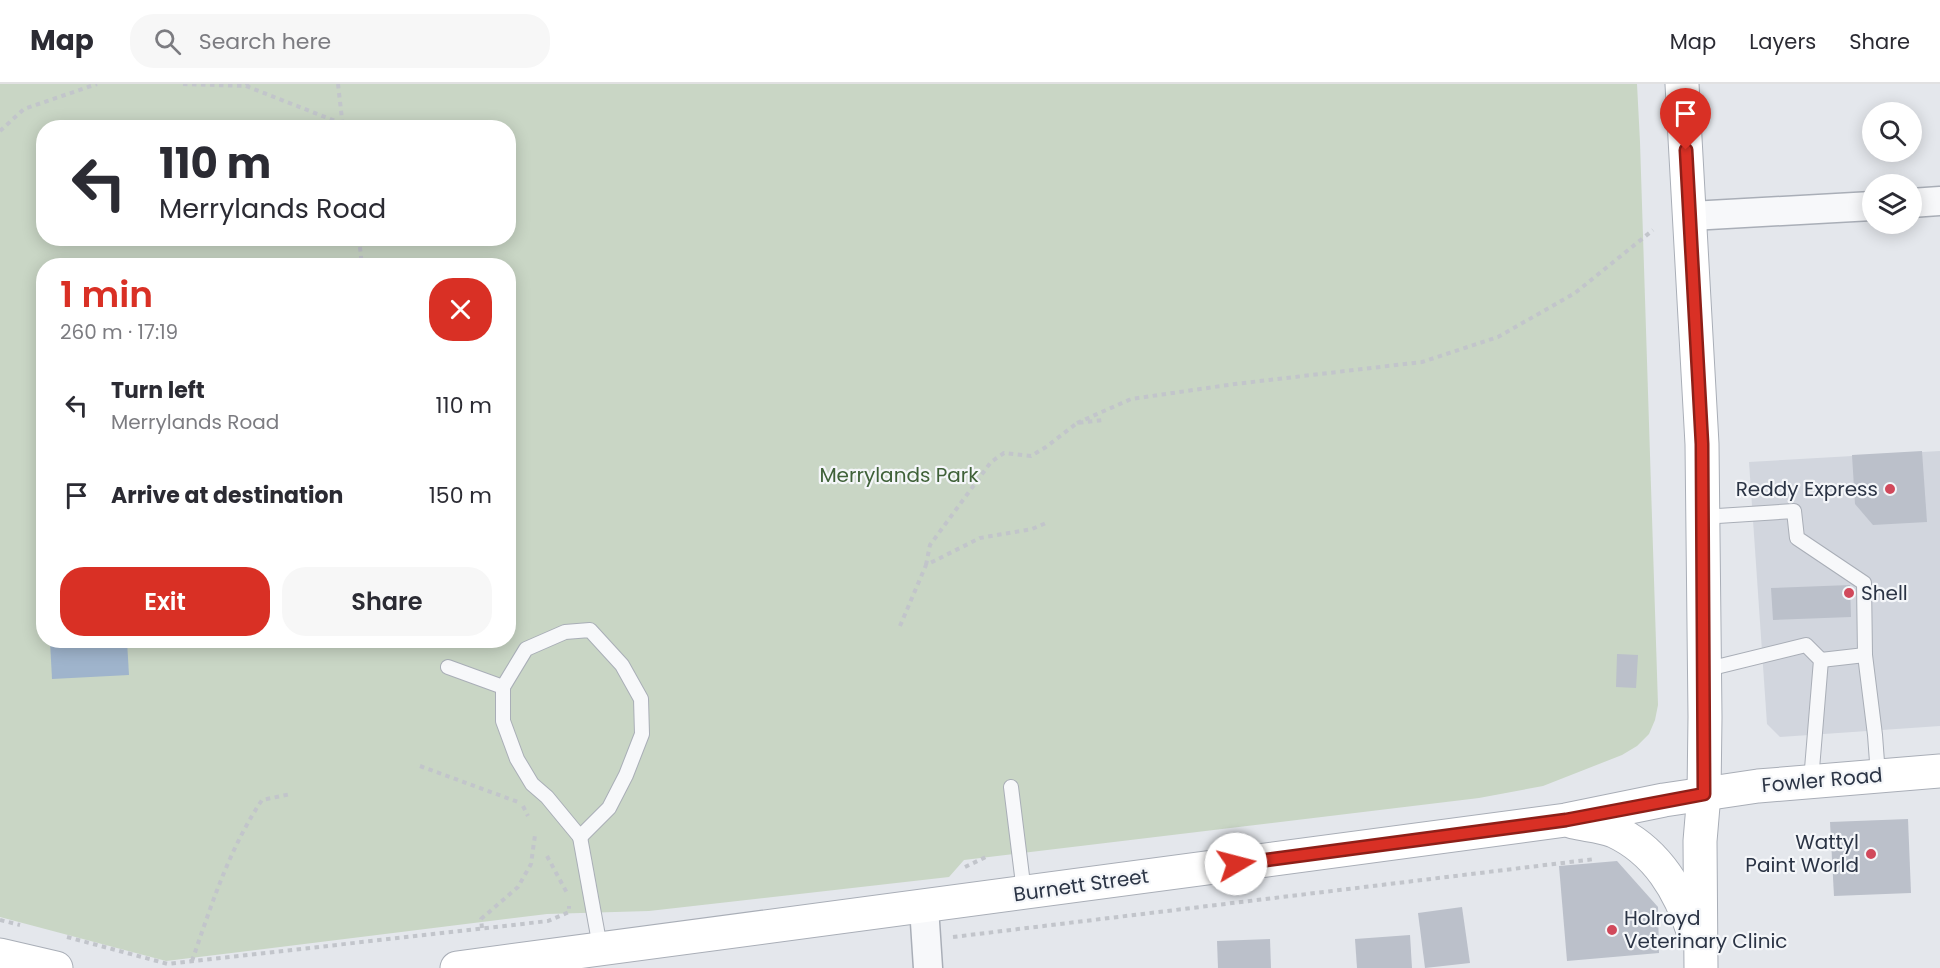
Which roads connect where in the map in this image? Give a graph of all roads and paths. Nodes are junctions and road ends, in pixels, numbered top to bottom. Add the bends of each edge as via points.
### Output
1 (97, 84) edge
2 (183, 84) edge
3 (338, 84) edge
4 (1682, 84) edge
5 (247, 85) edge
6 (329, 120) edge
7 (342, 120) edge
8 (0, 131) edge
9 (1940, 201) edge
10 (1922, 202) edge
11 (1862, 207) edge
12 (1690, 216) junction
13 (1653, 230) dead end
14 (1103, 420) dead end
15 (1077, 423) junction
16 (1702, 517) junction
17 (1046, 523) dead end
18 (927, 565) junction
19 (900, 626) dead end
20 (1865, 655) junction
21 (1821, 660) junction
22 (448, 668) dead end
23 (1704, 670) junction
24 (503, 687) junction
25 (420, 766) dead end
26 (1940, 771) edge
27 (1878, 775) junction
28 (1811, 781) junction
29 (1011, 787) dead end
30 (291, 794) dead end
31 (1704, 794) junction
32 (522, 803) dead end
33 (1566, 820) junction
34 (535, 835) dead end
35 (580, 837) junction
36 (547, 856) dead end
37 (1606, 858) dead end
38 (1024, 893) junction
39 (924, 907) junction
40 (0, 920) edge
41 (22, 926) dead end
42 (482, 928) junction
43 (56, 934) dead end
44 (482, 935) dead end
45 (951, 938) dead end
46 (600, 948) junction
47 (0, 955) edge
48 (1701, 960) edge
49 (192, 961) junction
50 (56, 968) edge
51 (457, 968) edge
52 (928, 968) edge

1 - 8 path via 24,109
2 - 5 path
3 - 7 path
4 - 12 main road
5 - 6 path
9 - 10 street
11 - 12 street
12 - 16 main road
13 - 15 path via 1575,293 1498,337 1422,362 1131,399
14 - 15 path
15 - 18 path via 1031,456 1004,453 990,462 930,545
16 - 20 lane via 1794,511 1797,538 1864,583
16 - 23 main road
17 - 18 path via 980,538
18 - 19 path
20 - 21 lane
20 - 27 lane
21 - 23 lane via 1806,645
21 - 28 lane
22 - 24 lane
23 - 31 main road
24 - 35 lane via 503,721 517,759 532,784
24 - 35 lane via 526,649 566,632 590,630 622,665 633,684 640,699 642,734 609,808
25 - 32 path
26 - 27 main road, Fowler Road
27 - 28 main road, Fowler Road
28 - 31 main road, Fowler Road
29 - 38 lane
30 - 49 path via 262,800 247,822 218,886
31 - 33 main road, Burnett Street
31 - 48 main road via 1700,847
33 - 38 main road, Burnett Street
33 - 48 main road via 1612,830 1654,859 1670,878 1688,914
34 - 42 path via 531,864 518,887 481,919
35 - 46 lane
36 - 42 path via 569,899 569,912 548,921
37 - 45 path
38 - 39 main road, Burnett Street
39 - 46 main road, Burnett Street
39 - 52 street
40 - 41 path
42 - 44 path
42 - 49 path
43 - 49 path via 168,964
46 - 51 main road, Burnett Street
47 - 50 main road

